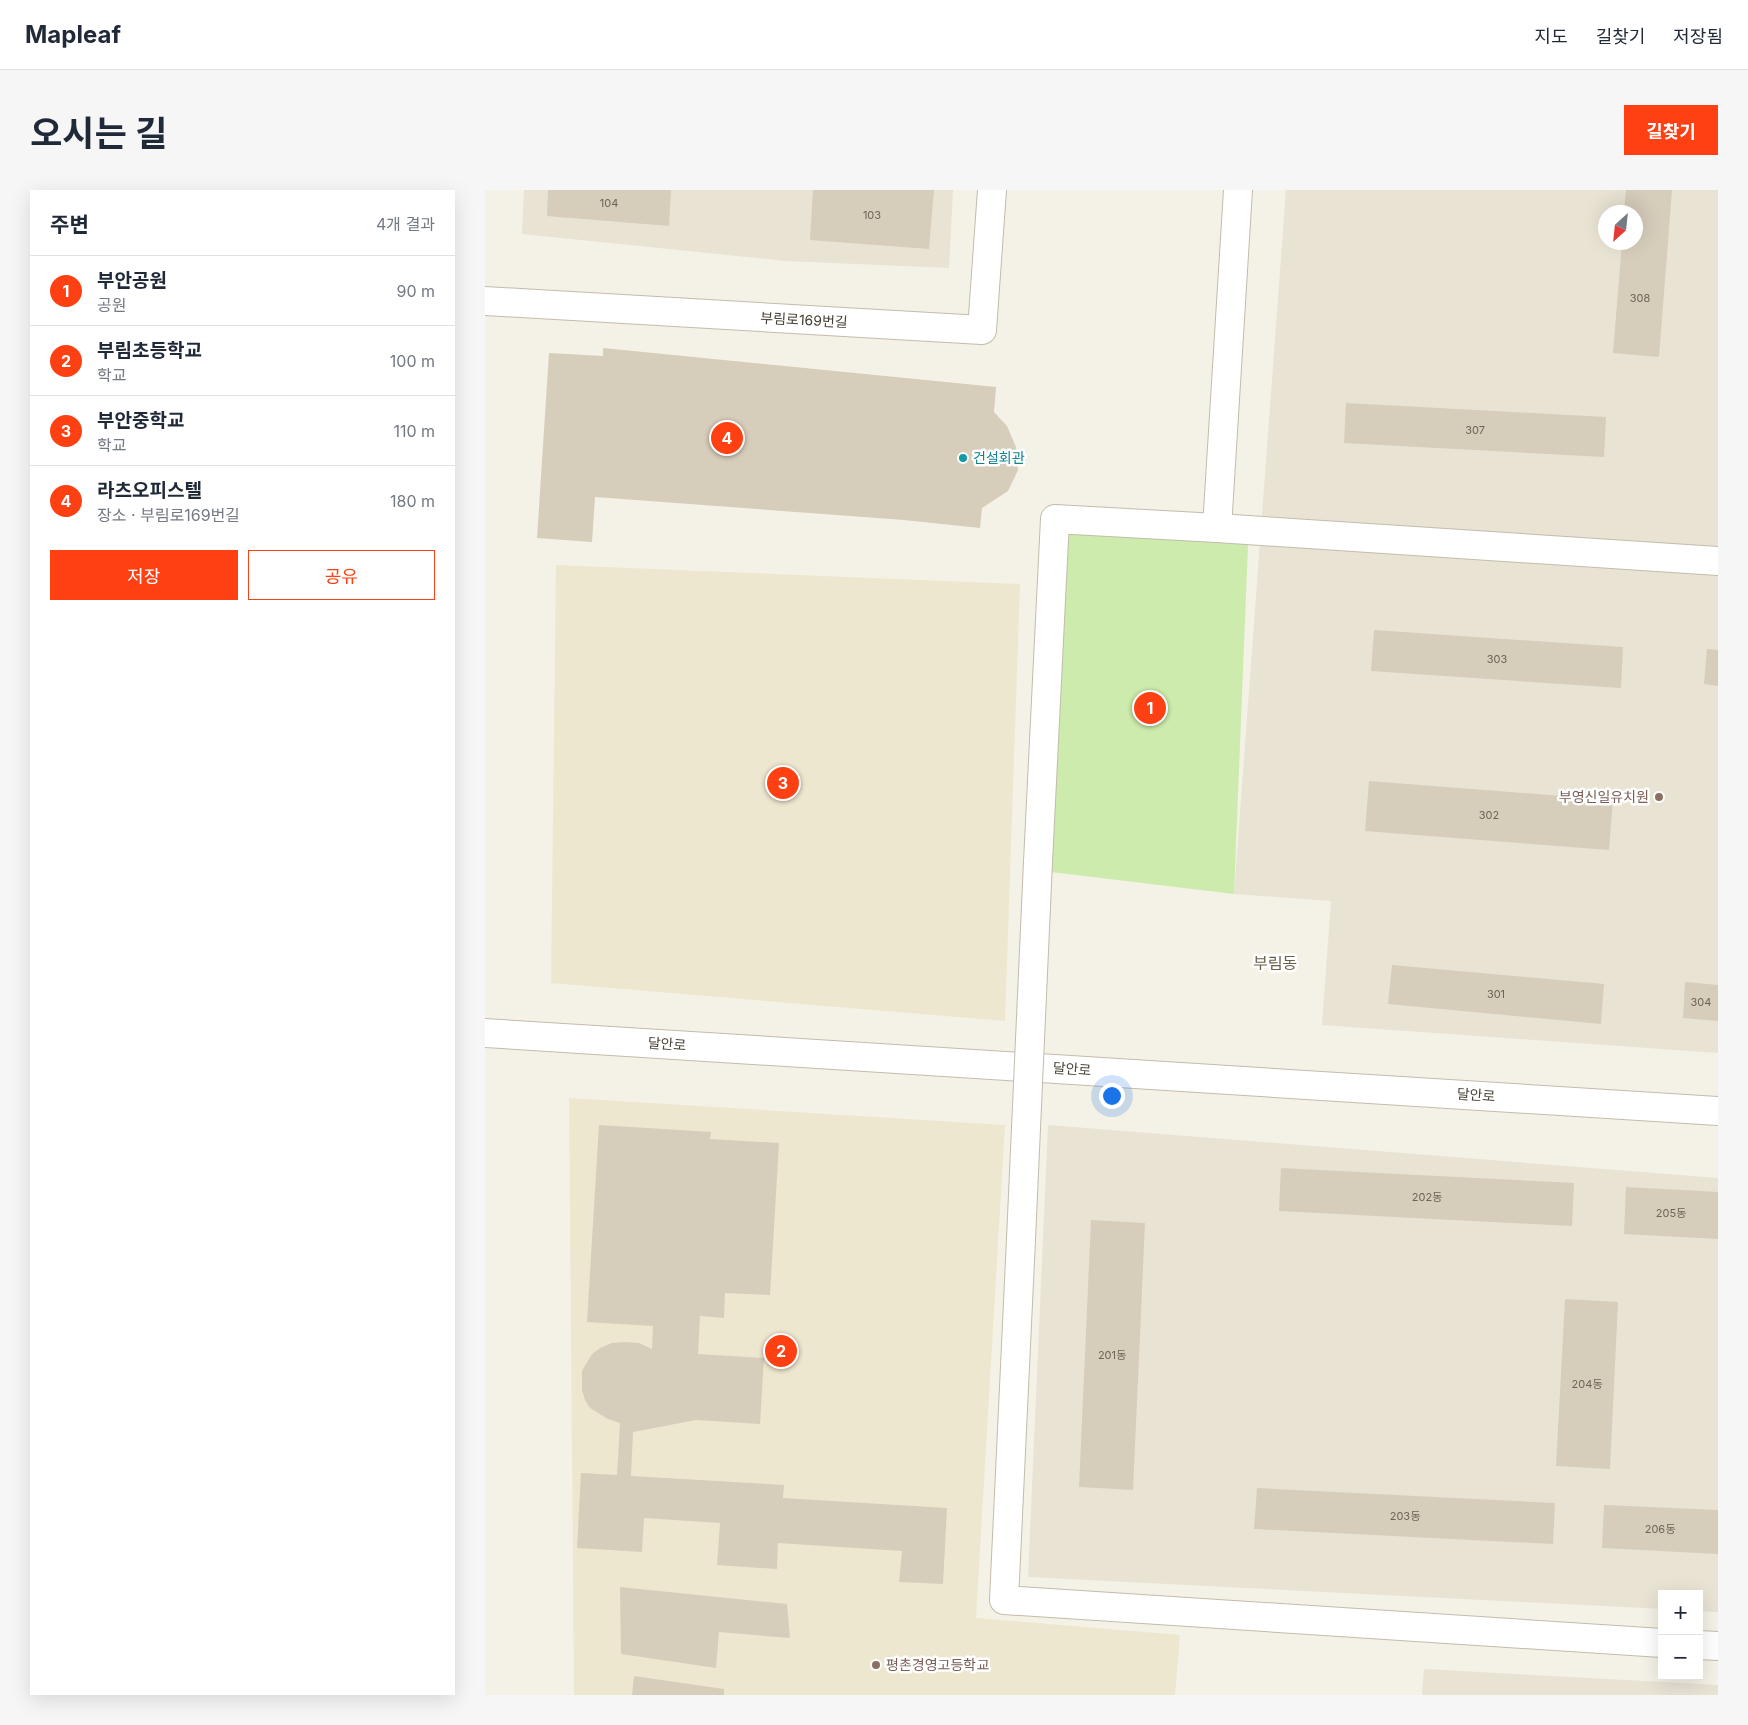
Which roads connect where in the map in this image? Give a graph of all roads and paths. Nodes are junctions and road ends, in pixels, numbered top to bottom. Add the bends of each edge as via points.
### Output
1 (992, 190) edge
2 (1238, 190) edge
3 (485, 302) edge
4 (1217, 528) junction
5 (1718, 560) edge
6 (485, 1033) edge
7 (1718, 1111) edge
8 (1658, 1643) edge
9 (1703, 1645) edge
10 (1718, 1646) edge

1 - 3 street, 부림로169번길 via 982,330
2 - 4 street
4 - 5 street
4 - 8 street, bridge via 1055,519 1004,1600
6 - 7 street, 달안로
9 - 10 street

